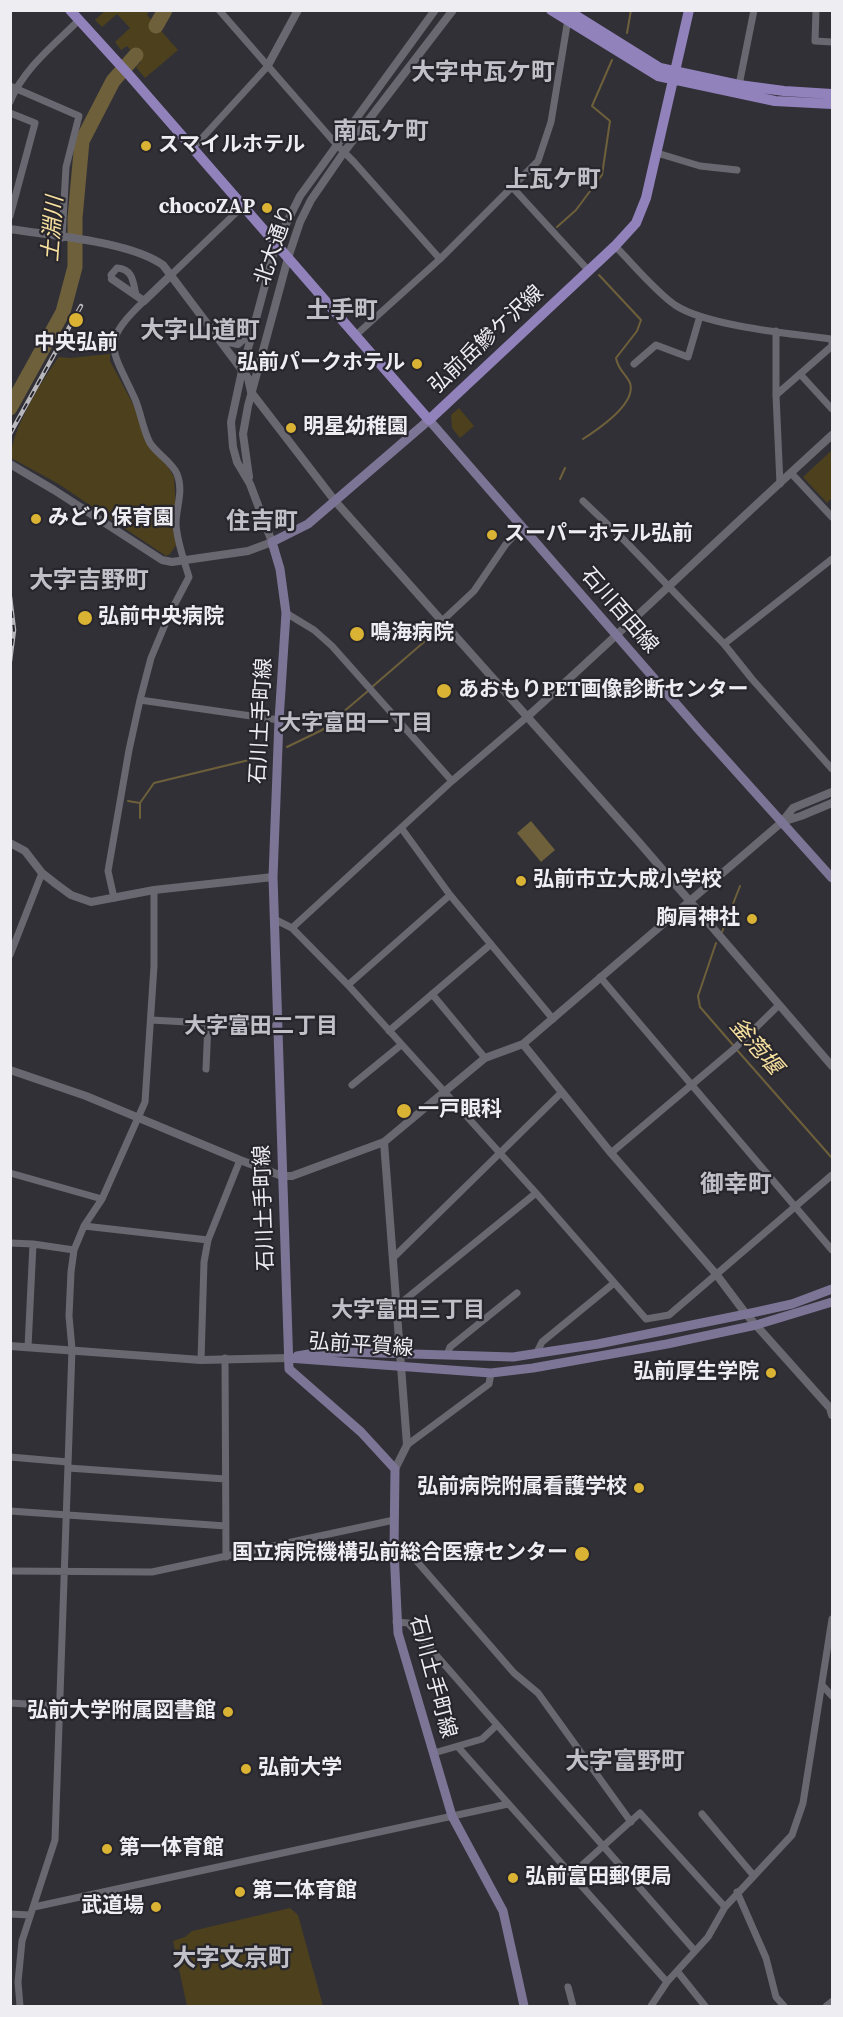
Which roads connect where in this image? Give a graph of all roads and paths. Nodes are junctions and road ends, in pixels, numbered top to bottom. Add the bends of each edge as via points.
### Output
1 (70, 10) edge
2 (219, 10) edge
3 (297, 10) edge
4 (435, 10) edge
5 (453, 10) edge
6 (551, 10) edge
7 (689, 10) edge
8 (754, 10) edge
9 (816, 10) edge
10 (568, 13) edge
11 (79, 20) junction
12 (832, 42) edge
13 (267, 67) junction
14 (675, 76) junction
15 (739, 85) junction
16 (13, 87) edge
17 (832, 94) edge
18 (10, 102) edge
19 (832, 104) edge
20 (10, 113) edge
21 (336, 144) junction
22 (193, 148) junction
23 (344, 152) junction
24 (657, 153) junction
25 (737, 170) dead end
26 (513, 188) junction
27 (243, 206) junction
28 (10, 216) edge
29 (10, 230) edge
30 (64, 238) junction
31 (276, 244) junction
32 (615, 246) junction
33 (288, 258) junction
34 (440, 259) junction
35 (589, 271) junction
36 (171, 274) junction
37 (112, 279) joint
38 (136, 295) junction
39 (144, 301) junction
40 (700, 316) junction
41 (255, 323) junction
42 (776, 331) junction
43 (356, 335) junction
44 (219, 340) junction
45 (832, 340) edge
46 (634, 364) dead end
47 (242, 371) junction
48 (800, 374) junction
49 (251, 392) junction
50 (776, 395) junction
51 (832, 409) edge
52 (429, 420) junction
53 (832, 435) edge
54 (10, 464) edge
55 (791, 473) junction
56 (250, 484) junction
57 (780, 484) junction
58 (335, 501) junction
59 (583, 501) dead end
60 (832, 517) edge
61 (522, 527) junction
62 (272, 542) junction
63 (832, 559) edge
64 (184, 560) junction
65 (668, 587) junction
66 (286, 613) junction
67 (442, 621) junction
68 (617, 636) junction
69 (724, 644) junction
70 (140, 700) junction
71 (527, 717) junction
72 (279, 720) junction
73 (832, 769) edge
74 (452, 781) junction
75 (832, 792) edge
76 (832, 803) edge
77 (782, 822) junction
78 (402, 829) junction
79 (10, 843) edge
80 (42, 873) junction
81 (273, 877) junction
82 (832, 878) edge
83 (154, 890) junction
84 (450, 895) junction
85 (114, 898) junction
86 (690, 902) junction
87 (274, 919) junction
88 (292, 928) junction
89 (491, 944) junction
90 (10, 955) edge
91 (600, 977) junction
92 (348, 985) junction
93 (432, 994) junction
94 (779, 1005) junction
95 (553, 1019) junction
96 (151, 1020) junction
97 (208, 1023) junction
98 (278, 1027) junction
99 (389, 1031) junction
100 (523, 1044) junction
101 (401, 1045) junction
102 (485, 1058) junction
103 (832, 1066) edge
104 (206, 1069) dead end
105 (10, 1070) edge
106 (352, 1085) dead end
107 (692, 1086) junction
108 (444, 1091) junction
109 (561, 1093) junction
110 (139, 1117) junction
111 (384, 1142) junction
112 (499, 1153) junction
113 (611, 1153) junction
114 (240, 1160) junction
115 (10, 1173) edge
116 (832, 1175) edge
117 (282, 1176) junction
118 (536, 1192) junction
119 (102, 1198) junction
120 (796, 1208) junction
121 (84, 1226) junction
122 (208, 1240) junction
123 (10, 1244) edge
124 (33, 1244) junction
125 (74, 1250) junction
126 (832, 1250) edge
127 (393, 1258) junction
128 (716, 1274) junction
129 (614, 1283) junction
130 (832, 1289) edge
131 (517, 1293) dead end
132 (832, 1302) edge
133 (396, 1307) junction
134 (746, 1314) junction
135 (756, 1325) junction
136 (10, 1346) edge
137 (28, 1347) junction
138 (72, 1349) junction
139 (400, 1353) junction
140 (536, 1354) junction
141 (447, 1355) junction
142 (225, 1358) junction
143 (288, 1358) junction
144 (201, 1360) junction
145 (400, 1367) junction
146 (491, 1373) junction
147 (832, 1415) edge
148 (407, 1445) junction
149 (10, 1457) edge
150 (68, 1465) junction
151 (395, 1469) junction
152 (225, 1479) junction
153 (10, 1511) edge
154 (66, 1516) junction
155 (394, 1520) junction
156 (226, 1526) junction
157 (394, 1550) junction
158 (226, 1557) junction
159 (10, 1571) edge
160 (64, 1571) junction
161 (832, 1619) edge
162 (396, 1622) junction
163 (822, 1685) junction
164 (832, 1696) edge
165 (10, 1703) edge
166 (59, 1706) junction
167 (497, 1725) junction
168 (458, 1747) junction
169 (434, 1753) junction
170 (508, 1804) junction
171 (702, 1814) dead end
172 (452, 1816) junction
173 (631, 1822) junction
174 (604, 1846) junction
175 (571, 1875) junction
176 (754, 1876) junction
177 (737, 1892) junction
178 (725, 1906) junction
179 (33, 1907) junction
180 (10, 1914) edge
181 (30, 1915) junction
182 (695, 1951) junction
183 (677, 1971) junction
184 (667, 1982) junction
185 (568, 1987) dead end
186 (832, 2001) edge
187 (20, 2007) edge
188 (524, 2007) edge
189 (573, 2007) edge
190 (651, 2007) edge
191 (705, 2007) edge
192 (784, 2007) edge
193 (827, 2007) edge

1 - 11 main road
2 - 13 street
3 - 13 street
4 - 21 street, 北大通り
5 - 23 street, 北大通り
6 - 10 main road
7 - 14 main road, 弘前岳鰺ケ沢線
8 - 15 street
9 - 12 street via 815,41
10 - 14 main road via 658,76
10 - 26 street via 551,122 543,148 538,160
11 - 16 street
11 - 22 main road, 弘前岳鰺ケ沢線
13 - 21 street
13 - 22 street
14 - 15 main road
14 - 19 main road via 775,100
14 - 24 main road, 弘前岳鰺ケ沢線
15 - 17 main road
16 - 18 street
16 - 30 street via 79,116 66,167
20 - 28 street via 35,123
21 - 23 street
21 - 31 street, 北大通り via 300,195
22 - 27 main road, 弘前岳鰺ケ沢線
23 - 33 street, 北大通り via 311,200
23 - 34 street
24 - 25 street
24 - 32 main road, 弘前岳鰺ケ沢線 via 642,211
26 - 34 street
26 - 35 street
27 - 31 main road, 弘前岳鰺ケ沢線
27 - 36 street
29 - 30 street
30 - 36 street via 141,253
31 - 33 main road, 弘前岳鰺ケ沢線
31 - 41 street, 北大通り
32 - 35 main road, 弘前岳鰺ケ沢線
32 - 40 street via 676,305
33 - 43 main road, 弘前岳鰺ケ沢線
33 - 49 street, 北大通り
34 - 43 street
35 - 52 main road, 弘前岳鰺ケ沢線
36 - 39 street
36 - 44 street
37 - 38 street
37 - 38 street via 117,268 131,274
38 - 39 street
39 - 64 street via 120,326 113,346 149,441 177,472 181,491 176,524
40 - 42 street
40 - 46 street via 688,357 656,345
41 - 44 street via 242,342
41 - 47 street, 北大通り
42 - 45 street
42 - 50 street
43 - 52 main road, 弘前岳鰺ケ沢線
44 - 47 street
45 - 48 street via 832,346
47 - 49 street
47 - 56 street, 北大通り via 231,435 237,462
48 - 50 street
48 - 51 street
49 - 56 street, 北大通り via 243,434
49 - 58 street
50 - 57 street
52 - 58 main road
52 - 61 main road, 石川百田線
53 - 55 street
54 - 64 street via 162,560
55 - 57 street
55 - 60 street
56 - 62 street
57 - 65 street
58 - 62 main road via 308,524
58 - 67 street
59 - 65 street
61 - 67 street via 474,591
61 - 68 main road, 石川百田線
62 - 64 street via 248,551
62 - 66 main road, 石川土手町線
63 - 69 street
64 - 70 street via 189,577 151,658
65 - 68 street
65 - 69 street
66 - 72 main road, 石川土手町線
66 - 74 street via 314,630 344,657
67 - 71 street
68 - 71 street
68 - 77 main road, 石川百田線
69 - 73 street
70 - 72 street
70 - 85 street via 108,871
71 - 74 street
71 - 86 street
72 - 81 main road, 石川土手町線
74 - 78 street
75 - 77 street via 793,808
76 - 77 street
77 - 82 main road, 石川百田線
77 - 86 street
78 - 84 street
78 - 88 street
79 - 80 street via 25,851
80 - 85 street via 71,895 92,902
80 - 90 street
81 - 83 street
81 - 87 main road, 石川土手町線
83 - 85 street
83 - 96 street
84 - 89 street
84 - 92 street
86 - 91 street
86 - 94 street
87 - 88 street
87 - 98 main road, 石川土手町線
88 - 92 street
89 - 93 street
89 - 95 street
91 - 95 street
91 - 107 street
92 - 99 street
93 - 99 street
93 - 102 street
94 - 103 street
94 - 107 street
95 - 100 street
96 - 97 street
96 - 110 street via 145,1102
97 - 98 street
97 - 104 street
98 - 117 main road, 石川土手町線
99 - 101 street
100 - 102 street
100 - 109 street
101 - 106 street
101 - 108 street
102 - 108 street
105 - 110 street
107 - 113 street
107 - 120 street
108 - 111 street
108 - 112 street
109 - 112 street
109 - 113 street
110 - 114 street
110 - 119 street
111 - 117 street via 292,1176
111 - 127 street
112 - 118 street
112 - 127 street
113 - 128 street
114 - 117 street
114 - 122 street
115 - 119 street
116 - 120 street
117 - 143 main road, 石川土手町線
118 - 129 street
118 - 133 street
119 - 121 street
120 - 126 street
120 - 128 street
121 - 122 street
121 - 125 street
122 - 144 street
123 - 124 street
124 - 125 street
124 - 137 street
125 - 138 street via 69,1316
127 - 133 street
128 - 129 street via 669,1315 646,1319
128 - 134 street
129 - 140 street via 542,1342
130 - 134 main road, 弘前平賀線 via 792,1304
131 - 141 street via 450,1347
132 - 135 main road, 弘前平賀線
133 - 139 street
134 - 135 street
134 - 140 main road, 弘前平賀線
135 - 146 main road, 弘前平賀線 via 586,1359
135 - 147 street
136 - 137 street
137 - 138 street
138 - 144 street
138 - 150 street
139 - 141 main road, 弘前平賀線
139 - 143 main road, 弘前平賀線 via 315,1353
139 - 145 street
140 - 141 main road, 弘前平賀線
142 - 143 street
142 - 144 street
142 - 152 street
143 - 145 main road, 弘前平賀線
143 - 151 main road via 289,1369 361,1432
145 - 146 main road, 弘前平賀線
145 - 148 street
146 - 148 street via 489,1384
148 - 151 street
149 - 150 street
150 - 152 street
150 - 154 street
151 - 155 main road, 石川土手町線
152 - 156 street
153 - 154 street
154 - 156 street
154 - 160 street
155 - 157 main road, 石川土手町線
155 - 158 street
156 - 158 street
157 - 162 main road, 石川土手町線
157 - 173 street via 407,1550 513,1673 538,1693
158 - 160 street via 152,1572
159 - 160 street
160 - 166 street
161 - 163 street
162 - 167 street via 408,1623
162 - 169 main road, 石川土手町線
163 - 164 street
163 - 176 street via 799,1819 792,1835
165 - 166 street
166 - 179 street via 55,1840
167 - 168 street via 482,1739
167 - 174 street
168 - 169 street
168 - 170 street
169 - 172 main road, 石川土手町線
170 - 172 street
170 - 175 street
171 - 176 street
172 - 179 street
172 - 188 main road, 石川土手町線 via 503,1911
173 - 174 street
173 - 178 street via 640,1813
174 - 175 street
174 - 182 street
175 - 184 street
176 - 177 street
177 - 178 street
177 - 192 street via 766,1958 776,1997
178 - 182 street via 708,1937
179 - 181 street
180 - 181 street
181 - 187 street via 22,1941
182 - 183 street
183 - 184 street
183 - 191 street
184 - 190 street
185 - 189 street
186 - 193 street

